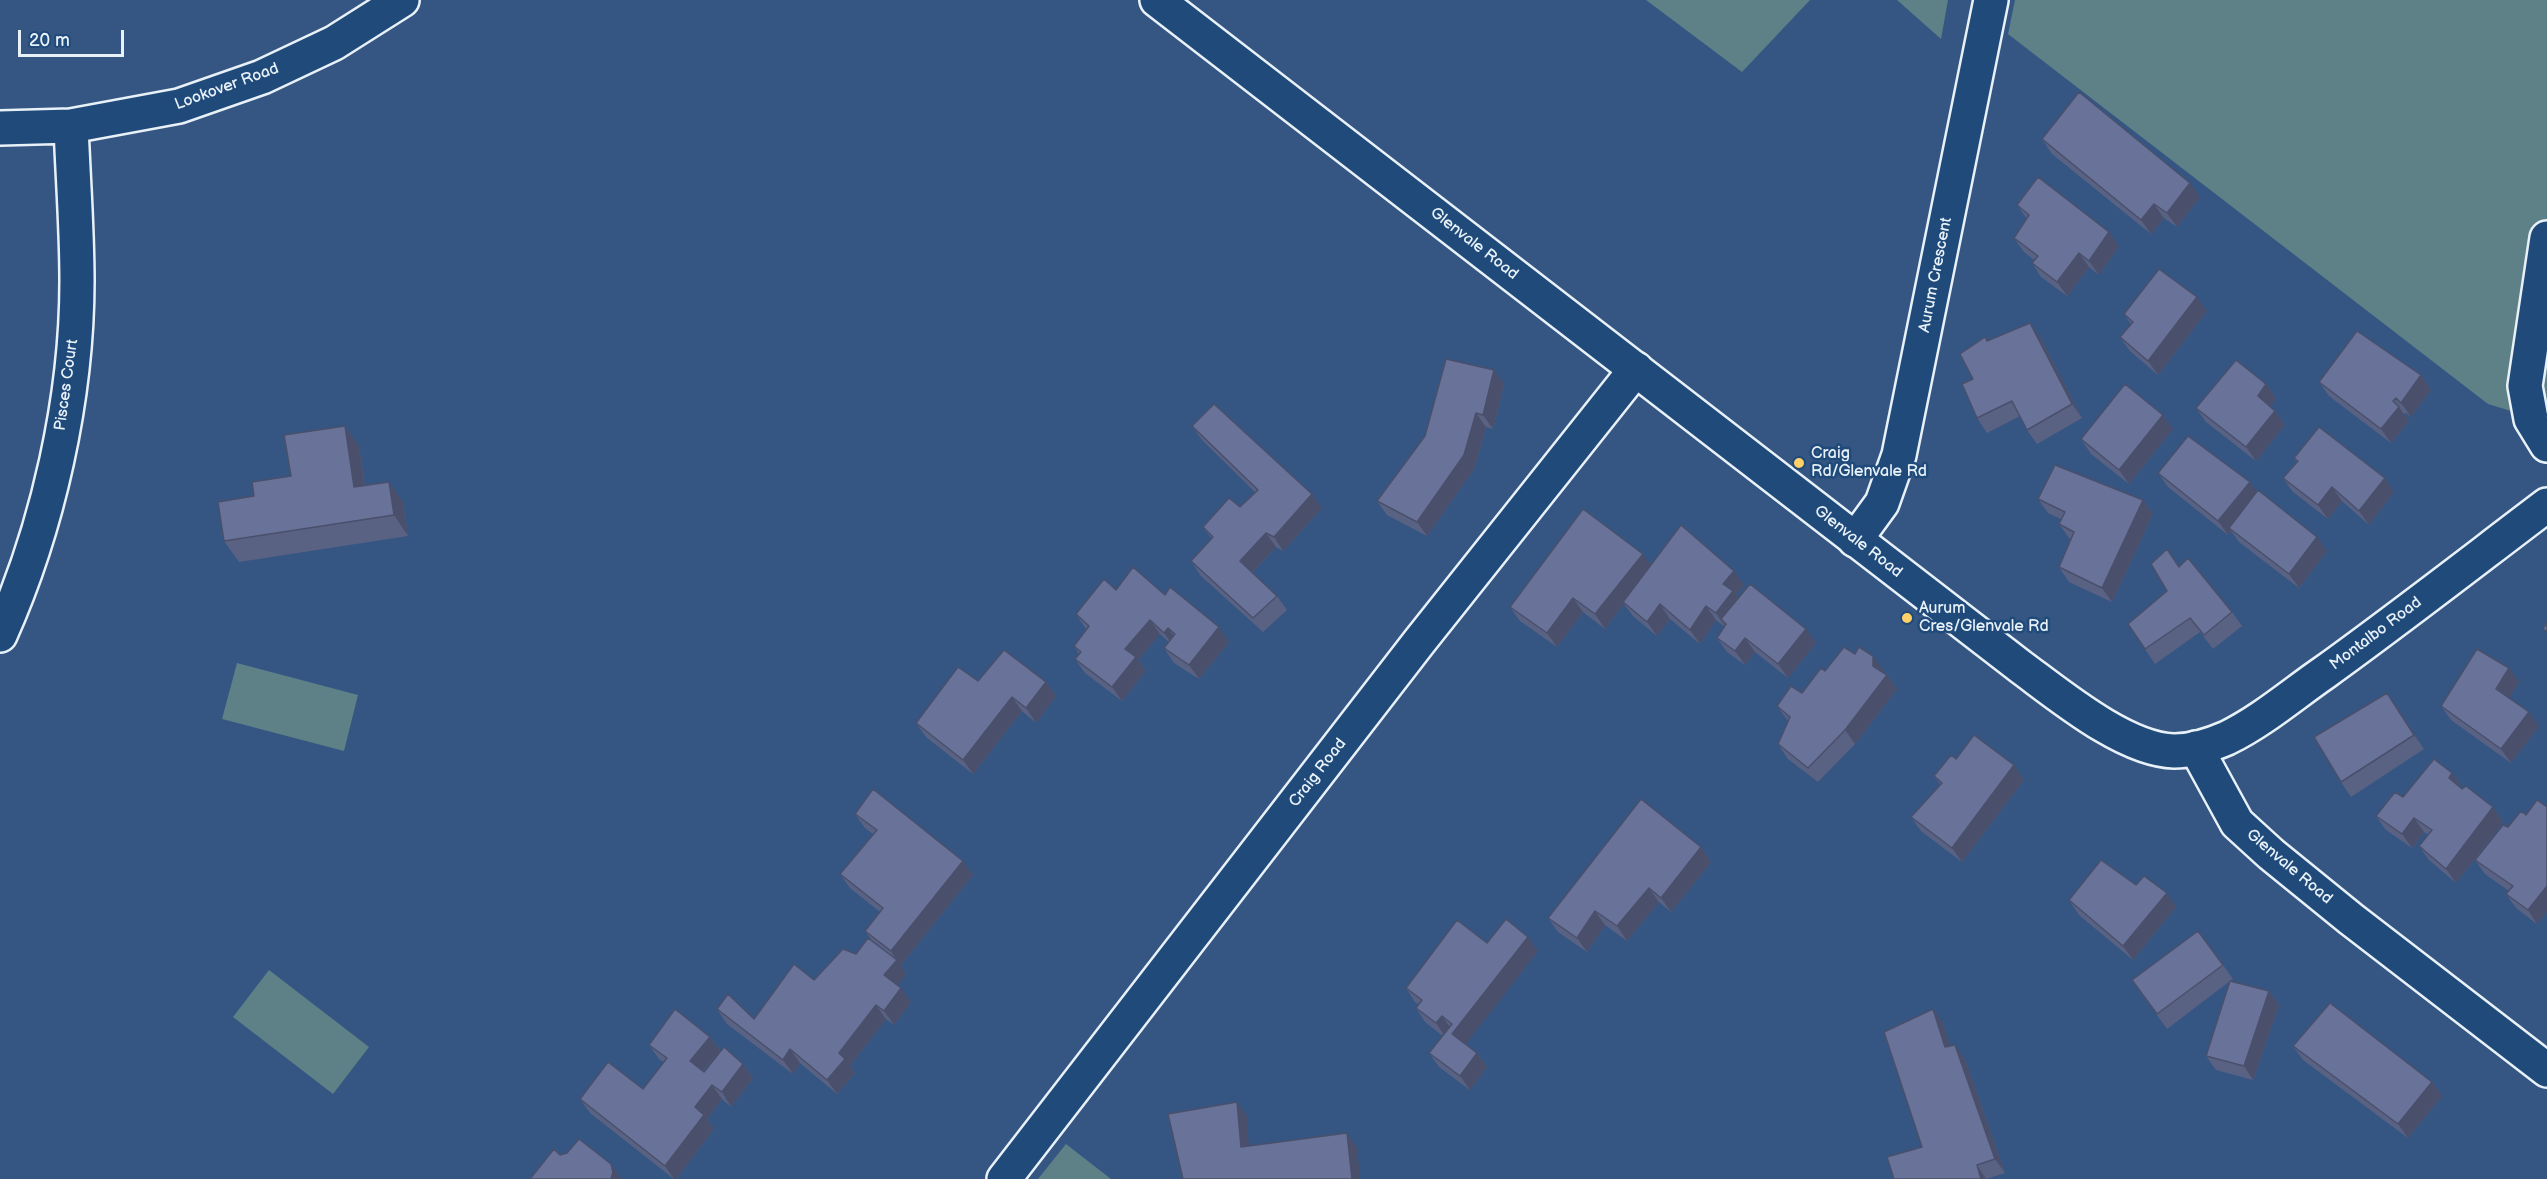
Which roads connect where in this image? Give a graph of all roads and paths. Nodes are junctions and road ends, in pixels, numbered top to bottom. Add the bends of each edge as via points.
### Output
1 (402, 0) edge
2 (1157, 0) edge
3 (1991, 0) edge
4 (71, 126) junction
5 (0, 128) edge
6 (2547, 238) edge
7 (1636, 369) junction
8 (2547, 445) edge
9 (2547, 505) edge
10 (1855, 540) junction
11 (0, 635) edge
12 (2196, 748) junction
13 (2547, 1070) edge
14 (1004, 1179) edge

1 - 4 street, Lookover Road via 334,43 262,77 179,106
2 - 7 street, Glenvale Road
3 - 10 street, Aurum Crescent via 1899,455 1882,503
4 - 5 street, Lookover Road
4 - 11 street, Pisces Court via 77,281 74,349 45,507 28,565
6 - 8 street via 2525,386 2531,419
7 - 10 street, Glenvale Road
7 - 14 street, Craig Road via 1419,642
9 - 12 street, Montalbo Road via 2262,716 2226,738
10 - 12 street, Glenvale Road via 2073,706 2150,747 2174,751
12 - 13 street, Glenvale Road via 2237,823 2351,919

